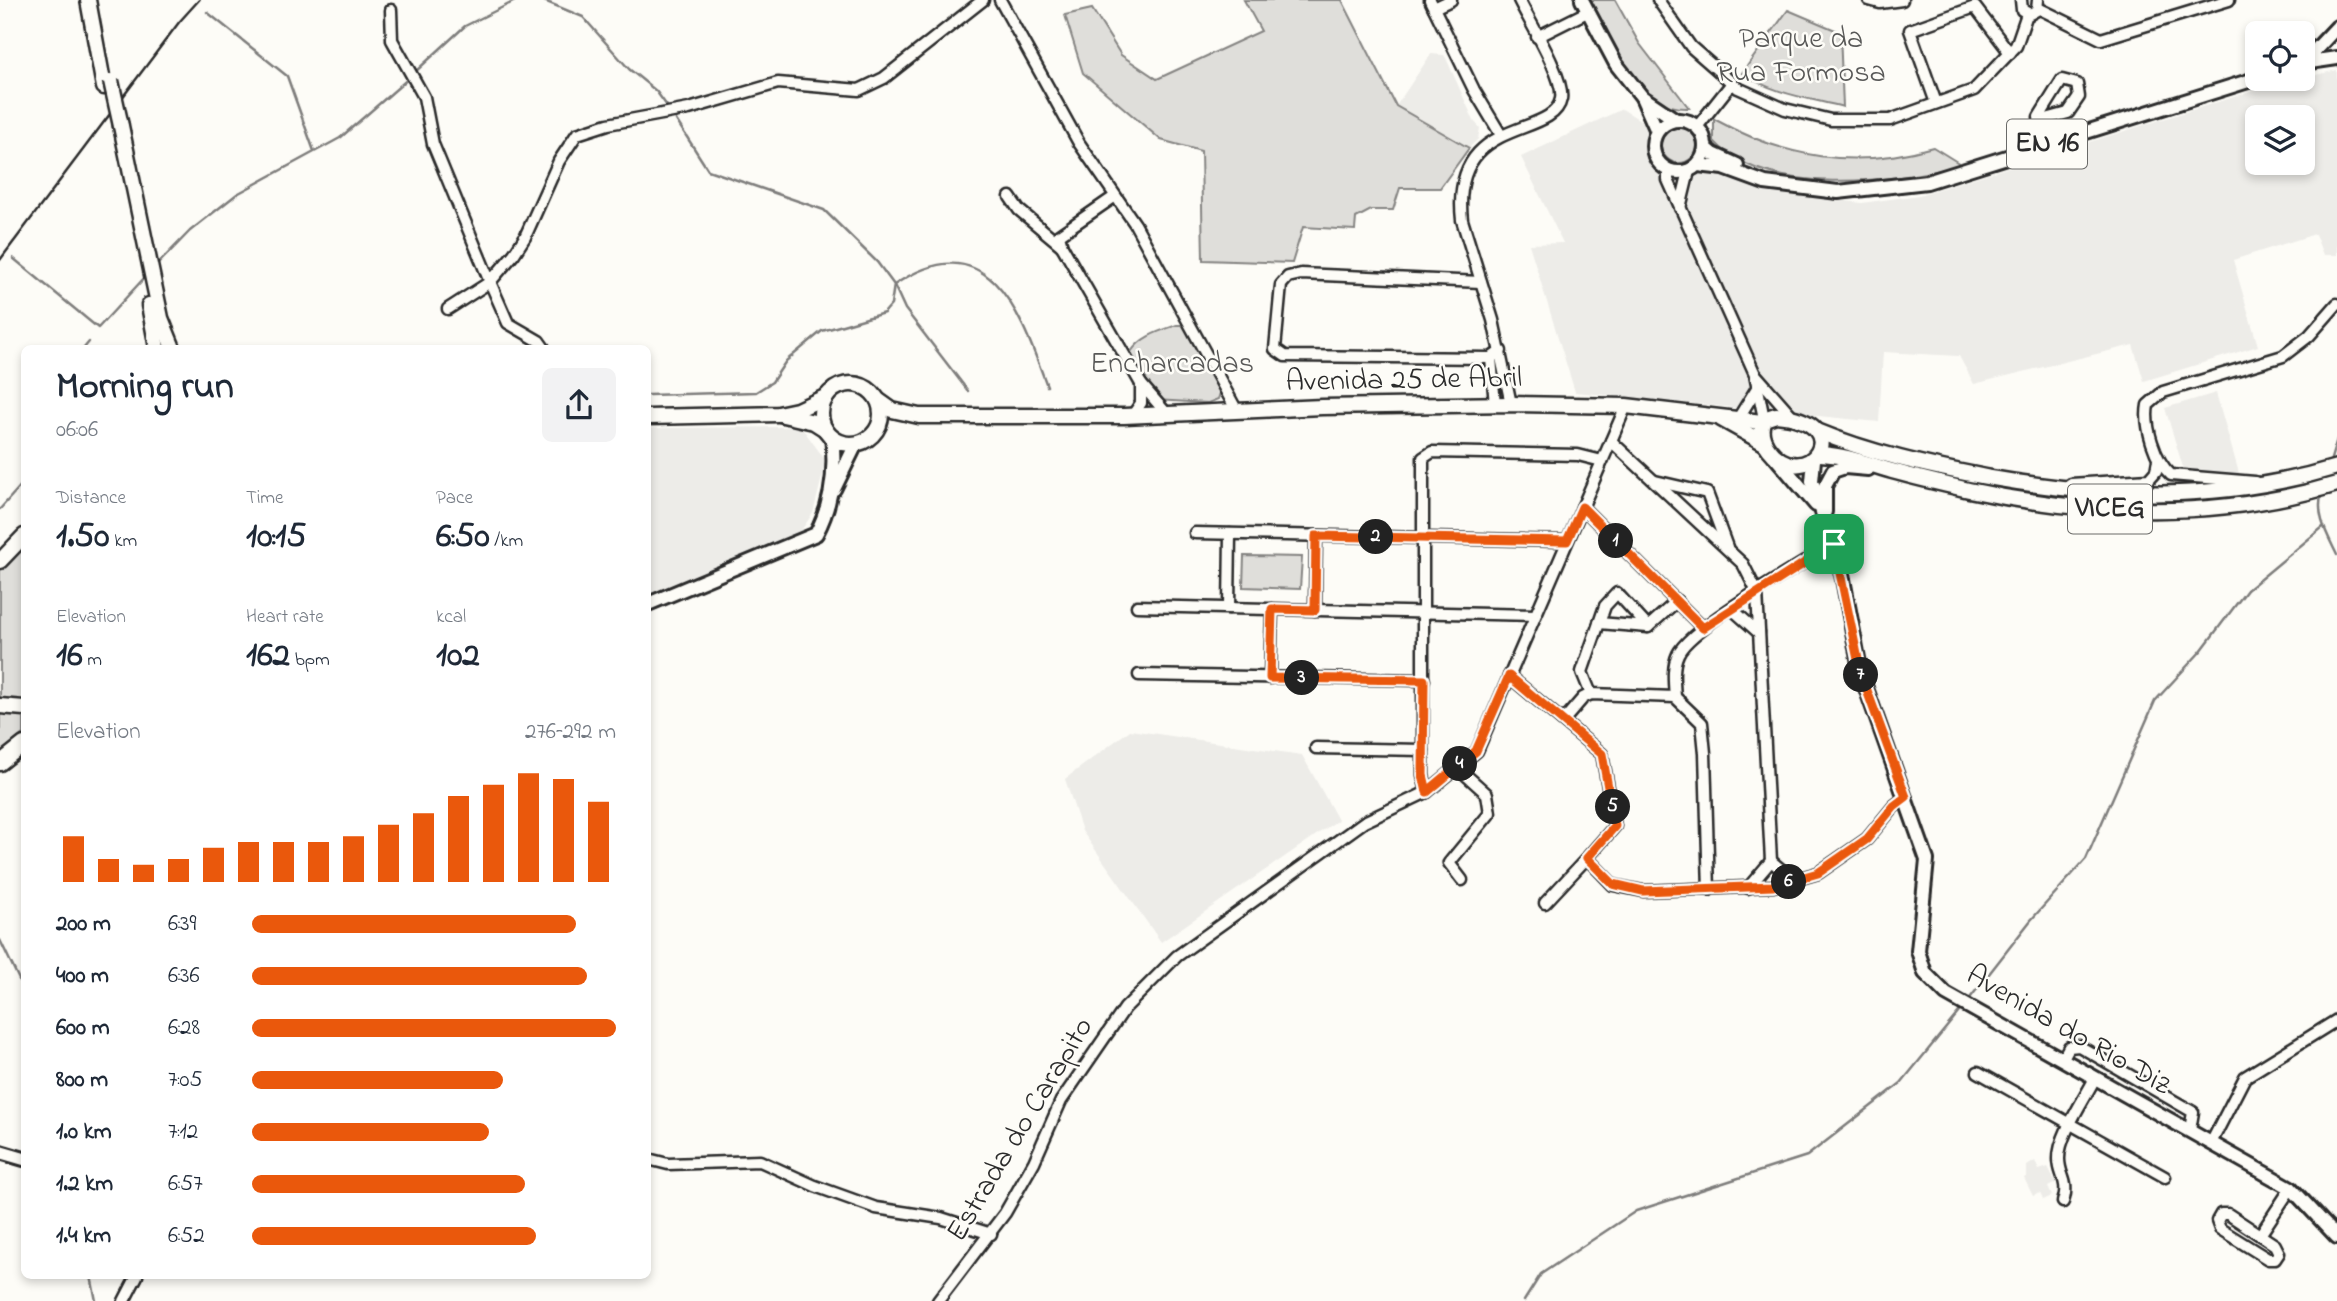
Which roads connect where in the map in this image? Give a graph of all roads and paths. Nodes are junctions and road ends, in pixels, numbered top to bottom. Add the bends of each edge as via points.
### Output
1 (88, 0) edge
2 (95, 0) edge
3 (983, 0) edge
4 (1000, 0) edge
5 (1451, 0) edge
6 (1519, 0) edge
7 (1658, 0) edge
8 (1868, 0) edge
9 (1902, 0) edge
10 (2016, 1) edge
11 (2224, 1) edge
12 (1432, 4) edge
13 (2038, 4) edge
14 (1584, 6) edge
15 (391, 10) dead end
16 (2027, 13) junction
17 (2337, 27) edge
18 (1537, 37) junction
19 (2315, 50) edge
20 (2010, 53) junction
21 (2337, 58) edge
22 (2315, 61) edge
23 (2245, 82) edge
24 (1732, 83) junction
25 (108, 84) junction
26 (1642, 97) junction
27 (1936, 103) junction
28 (1676, 120) junction
29 (2039, 121) junction
30 (1697, 127) junction
31 (1657, 131) junction
32 (1501, 135) junction
33 (2045, 145) junction
34 (1705, 147) junction
35 (1693, 168) junction
36 (1668, 170) junction
37 (1800, 187) junction
38 (1010, 197) dead end
39 (1114, 197) junction
40 (1680, 208) junction
41 (1062, 246) junction
42 (490, 282) junction
43 (1481, 282) junction
44 (2337, 304) edge
45 (448, 309) dead end
46 (156, 345) edge
47 (172, 345) edge
48 (542, 345) edge
49 (1501, 351) junction
50 (1491, 358) junction
51 (1755, 374) junction
52 (1141, 384) junction
53 (1757, 387) junction
54 (827, 396) junction
55 (878, 400) junction
56 (1495, 404) junction
57 (1511, 404) junction
58 (1626, 406) junction
59 (1237, 411) junction
60 (778, 414) junction
61 (1167, 414) junction
62 (919, 416) junction
63 (1132, 416) junction
64 (651, 417) edge
65 (1739, 417) junction
66 (1793, 417) junction
67 (1721, 419) junction
68 (1763, 420) junction
69 (1817, 431) junction
70 (828, 433) junction
71 (873, 435) junction
72 (1611, 441) junction
73 (1764, 443) junction
74 (856, 444) junction
75 (1773, 455) junction
76 (1817, 457) junction
77 (2158, 459) junction
78 (1602, 461) junction
79 (1879, 467) junction
80 (2337, 467) edge
81 (1654, 481) junction
82 (2265, 484) junction
83 (2337, 484) edge
84 (2044, 487) junction
85 (831, 496) junction
86 (1582, 507) junction
87 (1823, 517) junction
88 (21, 527) edge
89 (1195, 533) dead end
90 (1230, 534) junction
91 (1316, 536) junction
92 (1425, 538) junction
93 (21, 539) edge
94 (1567, 541) junction
95 (1834, 544) junction
96 (0, 549) edge
97 (1728, 551) junction
98 (0, 561) edge
99 (1757, 592) junction
100 (1677, 601) junction
101 (651, 603) edge
102 (1137, 606) dead end
103 (1229, 608) junction
104 (1272, 609) junction
105 (1732, 609) junction
106 (1315, 610) junction
107 (1424, 612) junction
108 (1535, 615) junction
109 (1599, 623) junction
110 (1648, 627) junction
111 (1703, 628) junction
112 (1759, 634) junction
113 (1139, 675) dead end
114 (1509, 676) junction
115 (1270, 678) junction
116 (1424, 680) junction
117 (1591, 694) junction
118 (1675, 697) junction
119 (0, 706) edge
120 (21, 708) edge
121 (1564, 720) junction
122 (21, 746) edge
123 (1316, 748) dead end
124 (1423, 750) junction
125 (0, 763) edge
126 (1457, 767) junction
127 (1427, 792) junction
128 (1906, 797) junction
129 (1587, 858) junction
130 (1771, 861) junction
131 (1462, 880) dead end
132 (1794, 880) junction
133 (1748, 888) junction
134 (1709, 890) junction
135 (1545, 903) dead end
136 (2337, 1020) edge
137 (2063, 1058) junction
138 (1978, 1072) dead end
139 (2095, 1078) junction
140 (2072, 1124) junction
141 (2190, 1130) junction
142 (2211, 1143) junction
143 (0, 1152) edge
144 (21, 1158) edge
145 (651, 1160) edge
146 (2165, 1177) dead end
147 (2291, 1188) junction
148 (2063, 1202) dead end
149 (991, 1234) junction
150 (2260, 1235) junction
151 (2337, 1237) edge
152 (135, 1279) edge
153 (124, 1301) edge
154 (938, 1301) edge

1 - 25 highway
2 - 25 highway
3 - 42 street via 884,78 859,90 778,83 578,134 559,161 525,237
4 - 39 street
5 - 12 street
6 - 18 street
7 - 24 street via 1691,47
8 - 9 street
10 - 16 street
11 - 13 street via 2101,38
12 - 32 street
13 - 16 street
14 - 18 street
14 - 26 main road via 1616,64
15 - 42 street via 392,40 424,97 433,144
16 - 20 street
17 - 19 main road
18 - 32 street via 1558,80 1561,99 1554,112 1541,121
20 - 27 street via 1974,90
20 - 27 street via 1975,7 1910,30
21 - 22 main road
23 - 33 main road, EN 16
24 - 27 street via 1785,109 1831,120 1890,120
24 - 30 street
25 - 46 highway
25 - 47 highway, bridge via 161,318
26 - 28 main road
26 - 31 main road
28 - 30 main road
28 - 31 main road
29 - 29 street via 2062,80 2077,84 2079,97 2068,113
29 - 33 street
30 - 34 main road
31 - 36 main road via 1653,151
32 - 43 street via 1476,152 1459,197
33 - 37 main road, EN 16 via 1927,182 1861,192
34 - 35 main road
34 - 37 main road, EN 16 via 1728,161
35 - 36 main road, EN 16
35 - 37 main road, EN 16 via 1724,168 1765,183
35 - 40 street
36 - 40 street
38 - 41 street
39 - 41 street via 1059,235
39 - 59 street via 1135,224
40 - 51 street
41 - 52 street
42 - 45 street
42 - 48 street via 508,323
43 - 49 street
43 - 50 street via 1288,277 1281,285 1276,349 1285,356
44 - 77 street via 2309,336 2283,356 2157,395 2148,405 2147,415
49 - 50 street
49 - 57 street
50 - 56 street
51 - 53 street
51 - 66 street
52 - 61 street
52 - 63 street via 1141,403
53 - 65 street
53 - 68 street
54 - 55 highway, Avenida 25 de Abril via 841,386 858,385
54 - 60 highway
54 - 70 highway via 821,412
55 - 62 highway, Avenida 25 de Abril via 892,410
55 - 71 highway via 881,419
56 - 57 highway, Avenida 25 de Abril
56 - 59 highway, Avenida 25 de Abril
57 - 58 highway, Avenida 25 de Abril
58 - 67 highway, Avenida 25 de Abril
58 - 72 street, Estrada do Carapito
59 - 61 highway, Avenida 25 de Abril
60 - 64 highway
60 - 70 highway via 805,419
61 - 63 highway, Avenida 25 de Abril
62 - 63 highway, Avenida 25 de Abril
62 - 71 highway, Avenida 25 de Abril
65 - 67 highway, Avenida 25 de Abril
65 - 68 highway, Avenida 25 de Abril
66 - 68 highway via 1776,415
66 - 69 highway
67 - 73 highway, Avenida 25 de Abril
68 - 73 highway
69 - 76 highway via 1821,441
69 - 84 highway, VICEG via 1936,467
70 - 74 highway via 839,442
70 - 85 main road
71 - 74 highway, Avenida 25 de Abril
72 - 78 street, Estrada do Carapito
72 - 81 street
73 - 75 highway
74 - 85 main road
75 - 76 highway via 1789,464
75 - 87 main road, Avenida do Rio Diz
76 - 79 highway, VICEG via 1836,455
76 - 87 main road, Avenida do Rio Diz via 1812,481
77 - 82 street via 2179,478 2219,477
77 - 84 street via 2156,471 2146,480
78 - 86 street, Estrada do Carapito
78 - 92 street via 1578,455 1432,452 1423,458
79 - 83 highway, VICEG via 2015,498 2125,510 2226,506
79 - 87 main road via 1833,471 1825,486
80 - 82 highway, VICEG
81 - 97 street
81 - 97 street via 1707,493
82 - 84 highway, VICEG via 2185,495
85 - 101 main road via 816,534
86 - 94 street, Estrada do Carapito
86 - 100 street
87 - 95 main road, Avenida do Rio Diz
88 - 96 highway
89 - 90 street
90 - 91 street
90 - 103 street
91 - 92 street
91 - 106 street
92 - 94 street
92 - 107 street
93 - 98 highway
94 - 108 street, Estrada do Carapito
95 - 99 street
95 - 128 main road, Avenida do Rio Diz via 1861,674
97 - 99 street via 1743,564
99 - 105 street
99 - 112 street
100 - 110 street
100 - 111 street
102 - 103 street
103 - 104 street
104 - 106 street
104 - 115 street
105 - 111 street
105 - 112 street
106 - 107 street
107 - 108 street
107 - 116 street
108 - 114 street, Estrada do Carapito
109 - 110 street
109 - 110 street via 1605,606 1617,593
109 - 117 street via 1582,672
111 - 118 street via 1678,653
112 - 130 street
113 - 115 street
114 - 121 street
114 - 126 street, Estrada do Carapito via 1476,751
115 - 116 street
116 - 124 street
117 - 118 street
117 - 121 street
118 - 134 street via 1702,723
119 - 120 highway
121 - 129 street via 1602,754 1614,811 1615,826
122 - 125 highway
123 - 124 street
124 - 127 street
126 - 127 street, Estrada do Carapito
126 - 131 street via 1487,794 1490,813 1449,863
127 - 149 street, Estrada do Carapito via 1364,822 1177,956 1125,1008 1061,1101 1034,1162
128 - 132 street via 1867,839 1818,873
128 - 137 main road, Avenida do Rio Diz via 1927,860 1918,951 1925,973 1946,994
129 - 134 street via 1613,884 1643,891
129 - 135 street
130 - 132 street
130 - 133 street
132 - 133 street
133 - 134 street
136 - 142 street via 2245,1077
137 - 139 main road, Avenida do Rio Diz
137 - 141 street via 2069,1047 2079,1046 2193,1112
138 - 140 street
139 - 140 street
139 - 141 main road, Avenida do Rio Diz
140 - 146 street
140 - 148 street via 2059,1158 2066,1178
141 - 142 main road, Avenida do Rio Diz
142 - 147 main road, Avenida do Rio Diz
143 - 144 main road
145 - 149 street via 668,1164 760,1161 877,1208 942,1218
147 - 150 street
147 - 151 main road, Avenida do Rio Diz
149 - 154 street, Estrada do Carapito
150 - 150 street via 2228,1214 2221,1214 2217,1221 2220,1229 2275,1259 2279,1253 2275,1245
152 - 153 street

